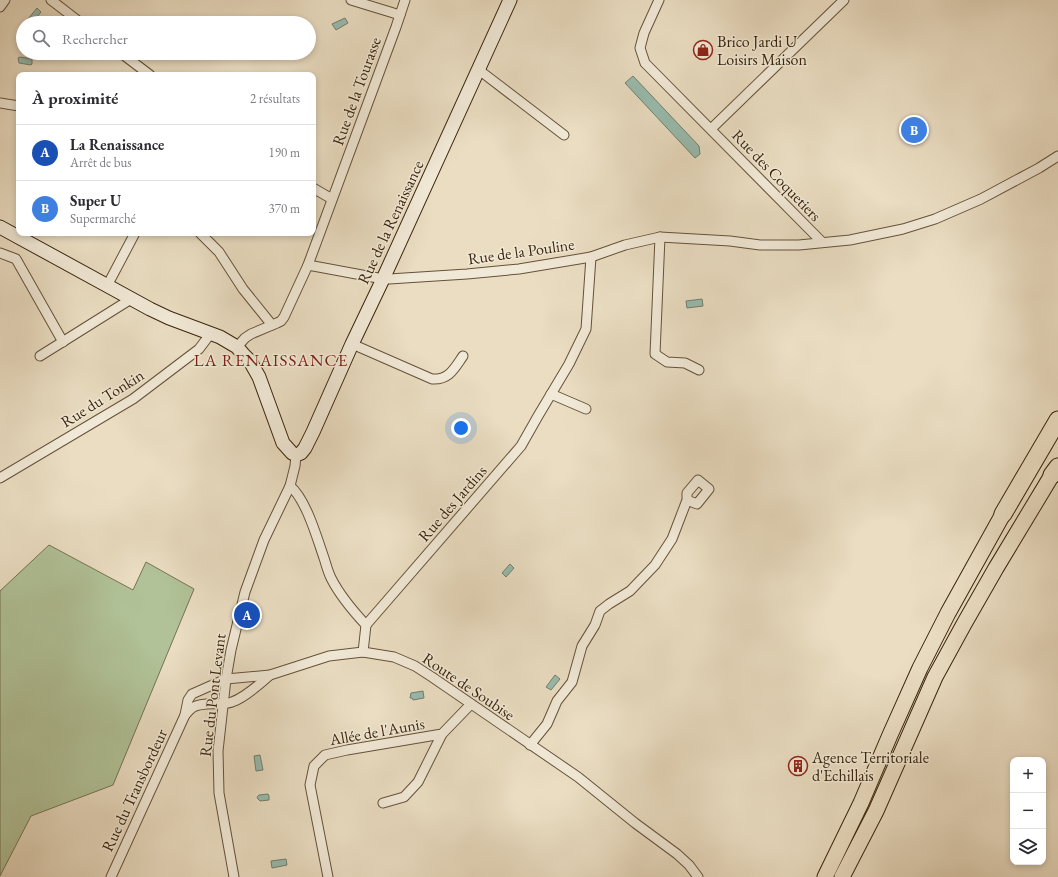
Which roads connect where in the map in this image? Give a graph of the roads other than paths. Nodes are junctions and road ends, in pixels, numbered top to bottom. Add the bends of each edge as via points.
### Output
1 (5, 0) edge
2 (51, 0) edge
3 (351, 0) edge
4 (405, 0) edge
5 (510, 0) edge
6 (659, 0) edge
7 (844, 0) edge
8 (0, 7) edge
9 (400, 15) junction
10 (72, 16) edge
11 (130, 60) edge
12 (479, 70) junction
13 (146, 72) edge
14 (0, 103) edge
15 (16, 106) edge
16 (711, 129) junction
17 (564, 135) dead end
18 (1058, 156) edge
19 (316, 190) edge
20 (332, 199) junction
21 (0, 227) edge
22 (16, 236) edge
23 (16, 236) edge
24 (133, 236) edge
25 (203, 236) edge
26 (660, 238) junction
27 (822, 242) junction
28 (0, 253) edge
29 (591, 257) junction
30 (308, 265) junction
31 (383, 278) junction
32 (107, 286) junction
33 (131, 299) junction
34 (272, 325) junction
35 (211, 334) junction
36 (63, 342) junction
37 (352, 344) junction
38 (237, 347) junction
39 (40, 356) dead end
40 (463, 356) dead end
41 (699, 370) dead end
42 (551, 394) junction
43 (586, 409) dead end
44 (1058, 420) edge
45 (1058, 440) edge
46 (296, 455) junction
47 (1056, 472) edge
48 (0, 478) edge
49 (290, 486) junction
50 (687, 500) dead end
51 (1003, 514) junction
52 (366, 625) junction
53 (363, 652) junction
54 (270, 675) junction
55 (226, 679) junction
56 (223, 704) junction
57 (471, 704) junction
58 (185, 715) junction
59 (442, 734) junction
60 (530, 746) junction
61 (383, 803) dead end
62 (111, 877) edge
63 (234, 877) edge
64 (328, 877) edge
65 (698, 877) edge
66 (825, 877) edge
67 (842, 877) edge

1 - 8 street
2 - 10 street
3 - 9 street
4 - 9 street, Rue de la Tourasse
5 - 12 main road, Rue de la Renaissance
6 - 16 street, Rue des Coquetiers via 640,48 645,63
7 - 16 street, Rue des Coquetiers
9 - 20 street, Rue de la Tourasse
11 - 13 street
12 - 17 street
12 - 31 main road, Rue de la Renaissance
14 - 15 street
16 - 27 street, Rue des Coquetiers
18 - 27 street, Rue de la Pouline via 981,199 935,218 903,229 850,240
19 - 20 street
20 - 30 street, Rue de la Tourasse
21 - 23 main road
22 - 32 main road
24 - 32 street
25 - 34 street via 219,252 243,289
26 - 27 street, Rue de la Pouline via 760,245
26 - 29 street, Rue de la Pouline via 625,245
26 - 41 street via 654,354 667,362 685,363
28 - 36 street via 16,259
29 - 31 street, Rue de la Pouline via 467,274
29 - 42 street, Rue des Jardins via 586,328
30 - 31 street, Rue de la Pouline
30 - 34 street, Rue de la Tourasse via 284,317
31 - 37 main road, Rue de la Renaissance
32 - 33 main road
33 - 35 main road via 169,318
33 - 36 street
34 - 38 street, Rue de la Tourasse via 247,336
35 - 38 main road
35 - 48 street, Rue du Tonkin via 199,349 133,399
36 - 39 street
37 - 40 street via 438,380 449,375
37 - 46 main road, Rue de la Renaissance via 314,432 305,448
38 - 46 main road via 250,361 259,377 283,443
42 - 43 street
42 - 52 street, Rue des Jardins via 521,446
44 - 51 highway
45 - 51 highway
46 - 49 street, Rue du Pont Levant
47 - 67 main road via 996,568 935,678 876,811
49 - 52 street via 302,502 330,578 348,605
49 - 55 street, Rue du Pont Levant via 264,540 246,592
50 - 60 street via 672,539 655,564 630,591 600,611 582,646 572,682 557,701 547,724
51 - 66 main road via 920,668 861,803
52 - 53 street
53 - 54 street, Rue du Transbordeur via 329,656
53 - 57 street, Route de Soubise via 394,657 415,666
54 - 55 street, Rue du Transbordeur
54 - 56 street, Rue du Transbordeur via 236,700
55 - 56 street, Rue du Pont Levant
55 - 58 street, Rue du Transbordeur via 192,694
56 - 58 street, Rue du Transbordeur via 197,705
56 - 63 street, Rue du Pont Levant via 218,751 219,793
57 - 59 street, Allée de l'Aunis
57 - 60 street, Route de Soubise
58 - 62 street, Rue du Transbordeur
59 - 61 street, Allée de l'Aunis via 418,782 404,797
59 - 64 street, Allée de l'Aunis via 325,755 314,766 310,785
60 - 65 street, Route de Soubise via 578,777 677,854

